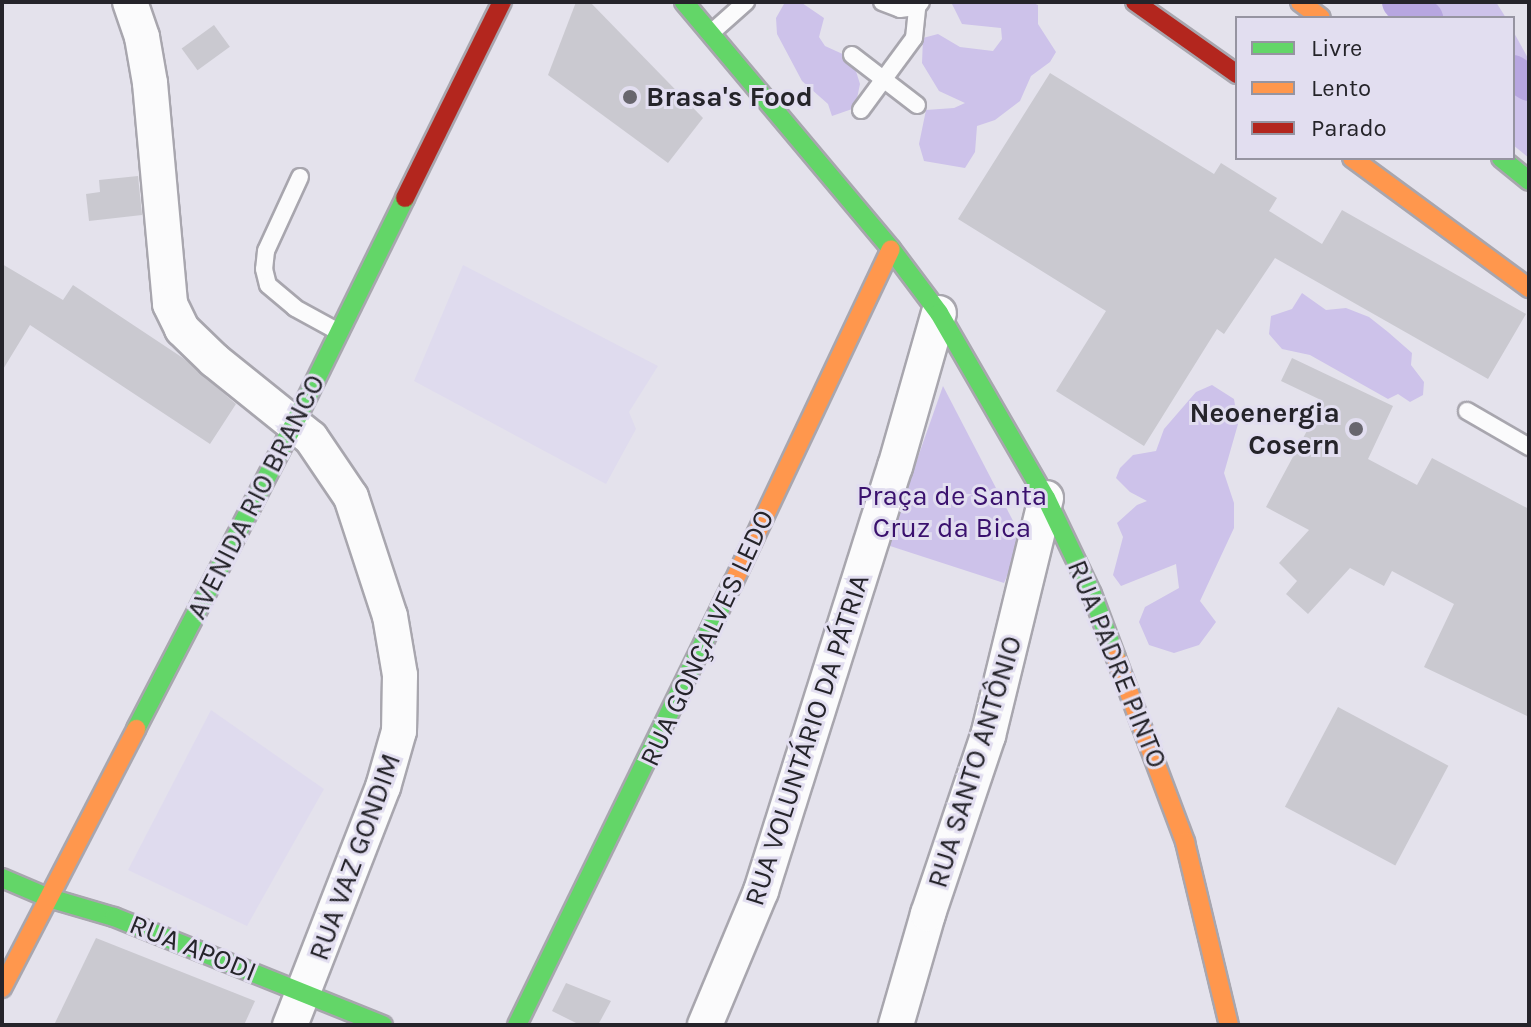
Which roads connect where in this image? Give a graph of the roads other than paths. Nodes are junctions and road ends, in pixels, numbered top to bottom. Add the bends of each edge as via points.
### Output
1 (130, 2) edge
2 (502, 2) edge
3 (684, 2) edge
4 (746, 2) edge
5 (882, 2) edge
6 (1135, 2) edge
7 (1300, 2) edge
8 (919, 4) edge
9 (1318, 16) edge
10 (710, 34) junction
11 (852, 55) dead end
12 (1235, 73) edge
13 (885, 79) junction
14 (917, 105) dead end
15 (861, 110) dead end
16 (1355, 160) edge
17 (1503, 160) edge
18 (300, 177) dead end
19 (1529, 181) edge
20 (891, 249) junction
21 (1529, 288) edge
22 (939, 313) junction
23 (340, 333) junction
24 (1467, 411) dead end
25 (295, 422) junction
26 (1529, 447) edge
27 (1046, 498) junction
28 (2, 878) edge
29 (49, 898) junction
30 (2, 988) edge
31 (305, 993) junction
32 (290, 1025) edge
33 (383, 1025) edge
34 (517, 1025) edge
35 (705, 1025) edge
36 (896, 1025) edge
37 (1229, 1025) edge

1 - 25 street, RUA VAZ GONDIM via 150,83 170,304 182,329 214,360
2 - 23 street, AVENIDA RIO BRANCO
3 - 10 street, RUA PADRE PINTO
4 - 10 lane
5 - 8 lane via 900,9
6 - 12 street
7 - 9 street
8 - 13 lane via 914,38
10 - 20 street, RUA PADRE PINTO
11 - 13 lane
13 - 14 lane
13 - 15 lane
16 - 21 street
17 - 19 street
18 - 23 lane via 266,251 268,285 295,308
20 - 22 street, RUA PADRE PINTO
20 - 34 street, RUA GONÇALVES LEDO
22 - 27 street, RUA PADRE PINTO
22 - 35 street, RUA VOLUNTÁRIO DA PÁTRIA via 761,891
23 - 25 street, AVENIDA RIO BRANCO
24 - 26 lane
25 - 29 street, AVENIDA RIO BRANCO
25 - 31 street, RUA VAZ GONDIM via 351,497 390,616 400,675 399,731 387,773
27 - 36 street, RUA SANTO ANTÔNIO via 988,736
27 - 37 street, RUA PADRE PINTO via 1092,594 1185,842
28 - 29 street, RUA APODI
29 - 30 street, AVENIDA RIO BRANCO
29 - 31 street, RUA APODI via 114,917
31 - 32 street, RUA VAZ GONDIM
31 - 33 street, RUA APODI

